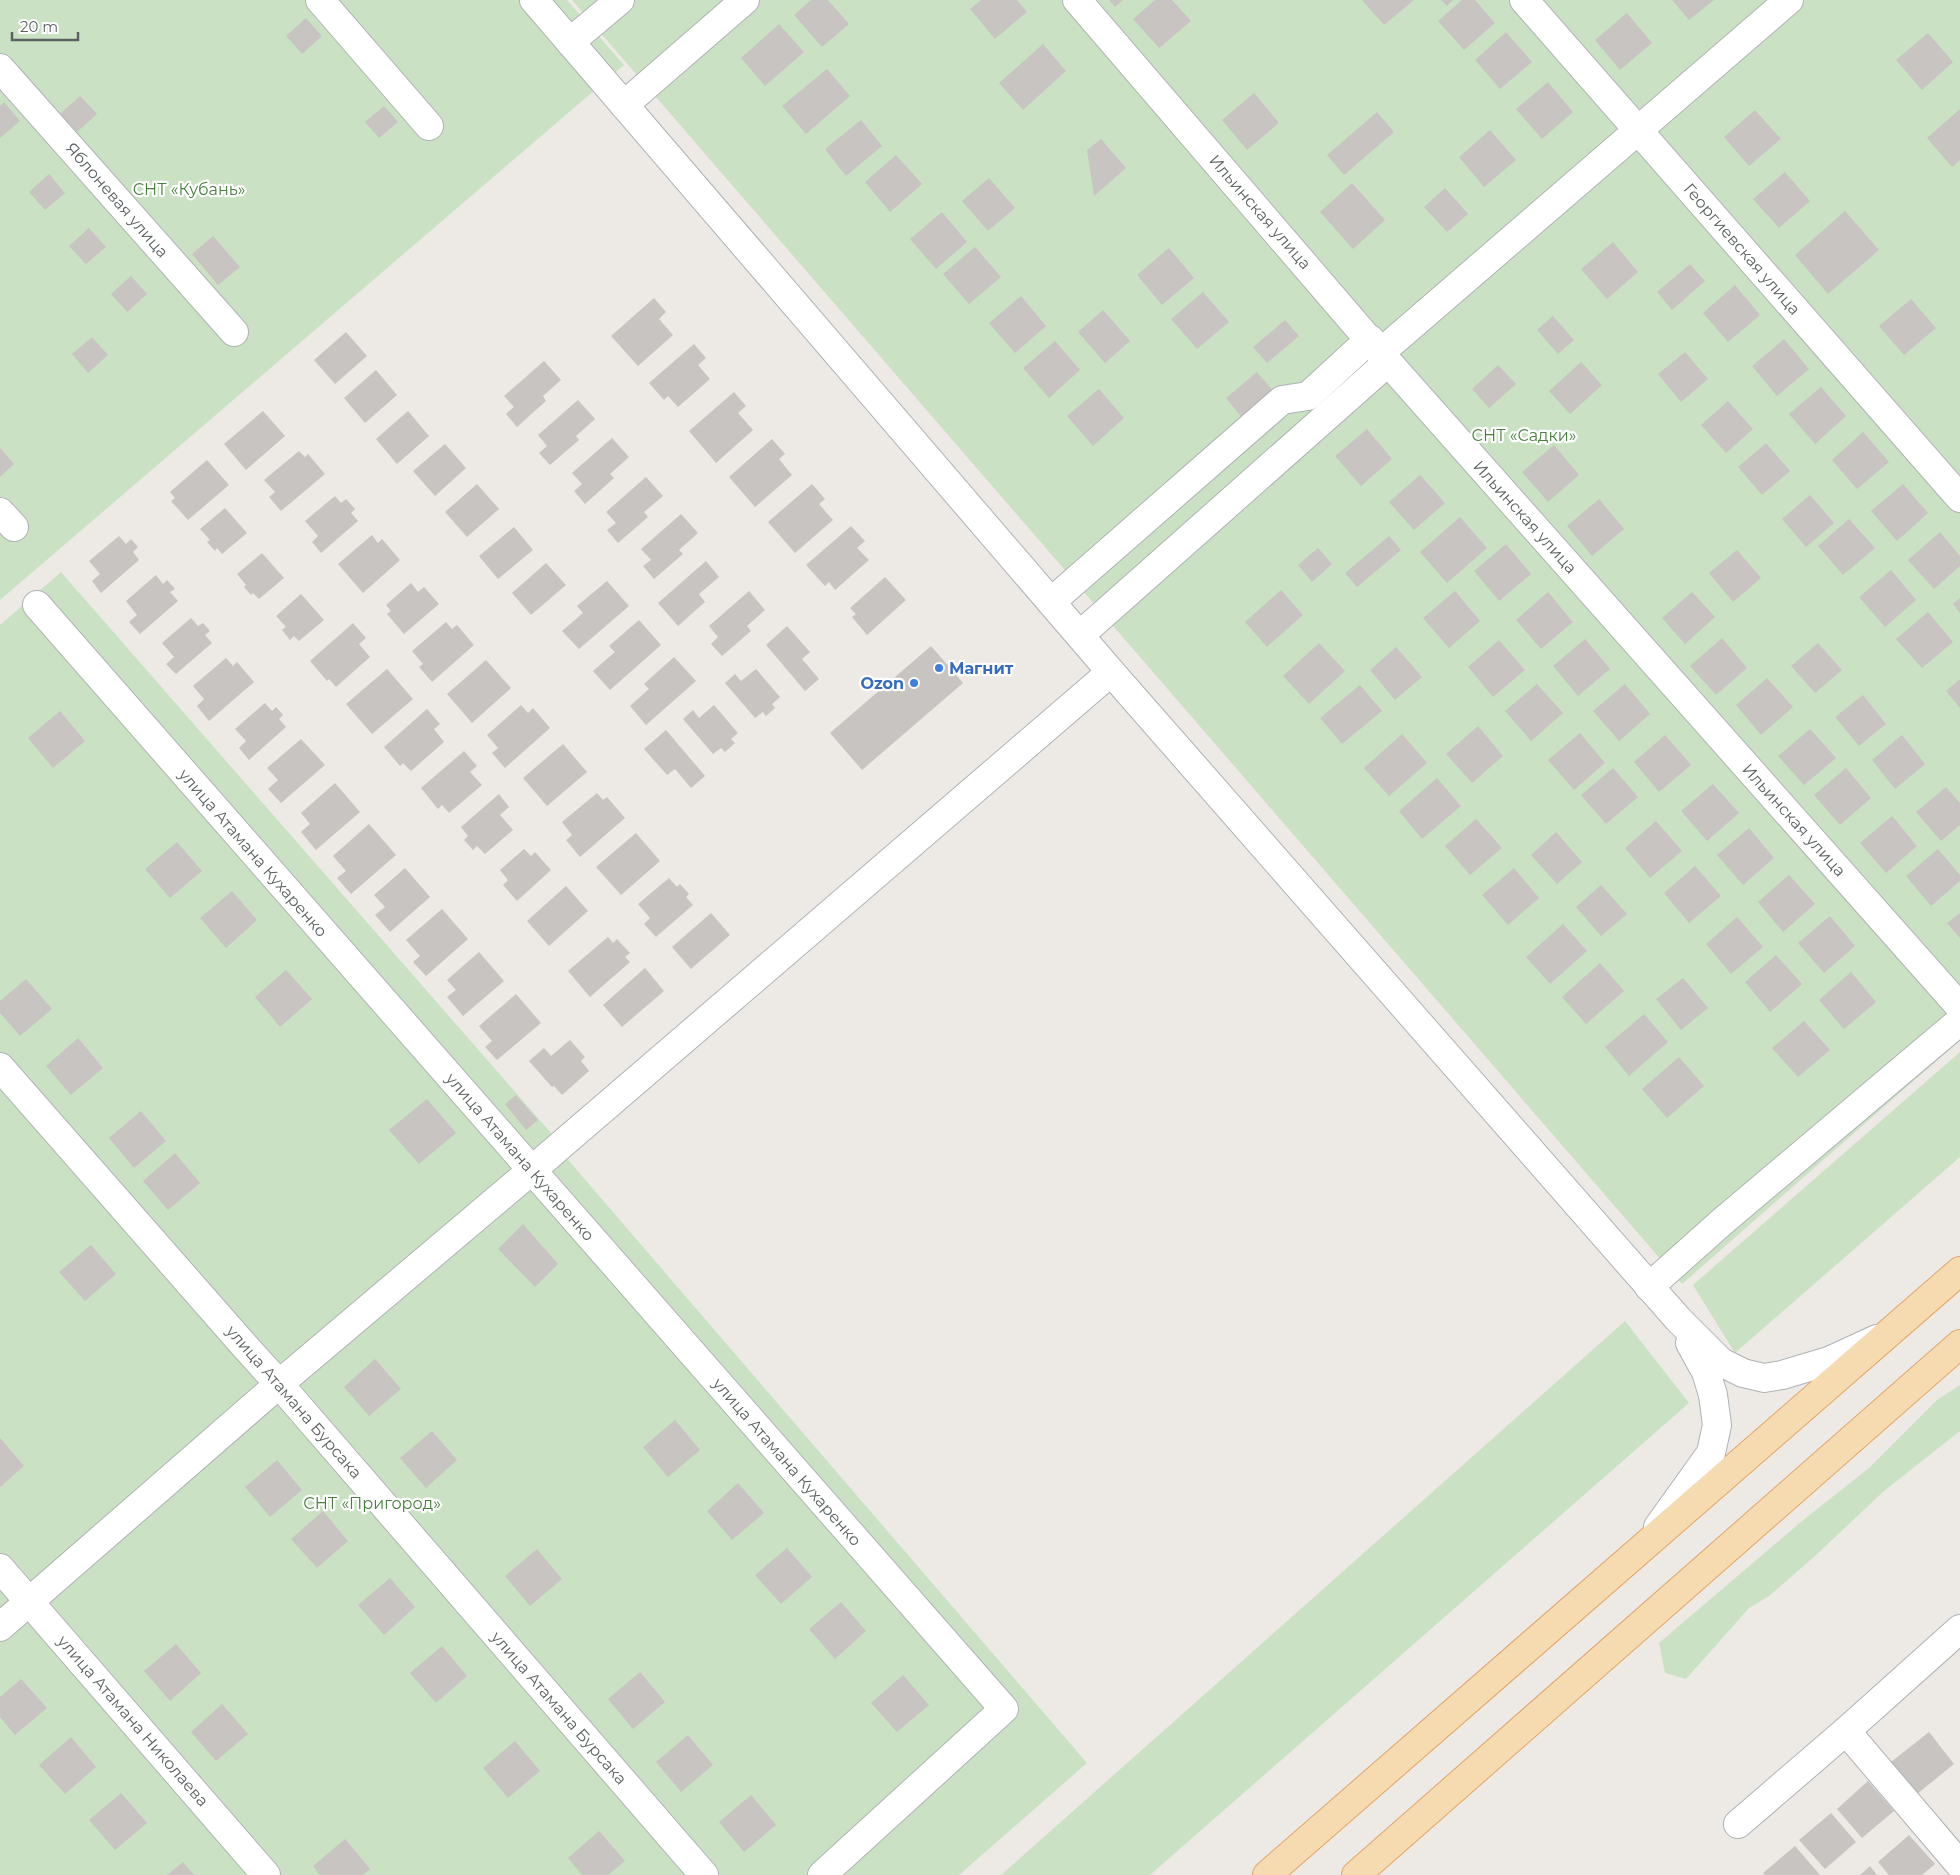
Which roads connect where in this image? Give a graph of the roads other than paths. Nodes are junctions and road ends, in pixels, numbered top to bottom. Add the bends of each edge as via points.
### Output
1 (320, 0) edge
2 (534, 0) edge
3 (620, 0) edge
4 (745, 0) edge
5 (1077, 0) edge
6 (1524, 0) edge
7 (1789, 0) edge
8 (570, 42) junction
9 (0, 68) edge
10 (624, 105) junction
11 (429, 126) dead end
12 (1638, 131) junction
13 (234, 332) dead end
14 (1379, 351) junction
15 (1960, 498) edge
16 (1051, 602) junction
17 (37, 605) dead end
18 (1080, 635) junction
19 (1111, 672) junction
20 (1960, 1007) edge
21 (1960, 1021) edge
22 (0, 1067) edge
23 (532, 1170) junction
24 (1960, 1271) edge
25 (1649, 1287) junction
26 (1678, 1320) junction
27 (1890, 1333) junction
28 (1960, 1344) edge
29 (279, 1384) junction
30 (1641, 1549) junction
31 (0, 1568) edge
32 (30, 1601) junction
33 (0, 1627) edge
34 (1960, 1629) edge
35 (1846, 1732) junction
36 (1738, 1824) dead end
37 (1960, 1865) edge
38 (266, 1875) edge
39 (704, 1875) edge
40 (822, 1875) edge
41 (1267, 1875) edge
42 (1356, 1875) edge

1 - 11 street
2 - 8 street
3 - 8 street
4 - 10 street
5 - 14 street, Ильинская улица
6 - 12 street, Георгиевская улица
7 - 12 street
8 - 10 street
9 - 13 street, Яблоневая улица
10 - 16 street
12 - 14 street
12 - 15 street, Георгиевская улица
14 - 16 street via 1308,396 1282,400
14 - 18 street
14 - 20 street, Ильинская улица
16 - 18 street
17 - 23 street, улица Атамана Кухаренко
18 - 19 street
19 - 23 street
19 - 25 street
21 - 25 street
22 - 29 street, улица Атамана Бурсака
23 - 29 street
23 - 40 street, улица Атамана Кухаренко via 1004,1709
24 - 27 main road
25 - 26 street
26 - 27 street via 1722,1362 1743,1373 1764,1378 1829,1361
26 - 30 street via 1706,1372 1717,1425 1711,1453
27 - 30 main road
28 - 42 main road
29 - 32 street
29 - 39 street, улица Атамана Бурсака
30 - 41 main road
31 - 32 street, улица Атамана Николаева
32 - 33 street
32 - 38 street, улица Атамана Николаева
34 - 35 street
35 - 36 street
35 - 37 street

